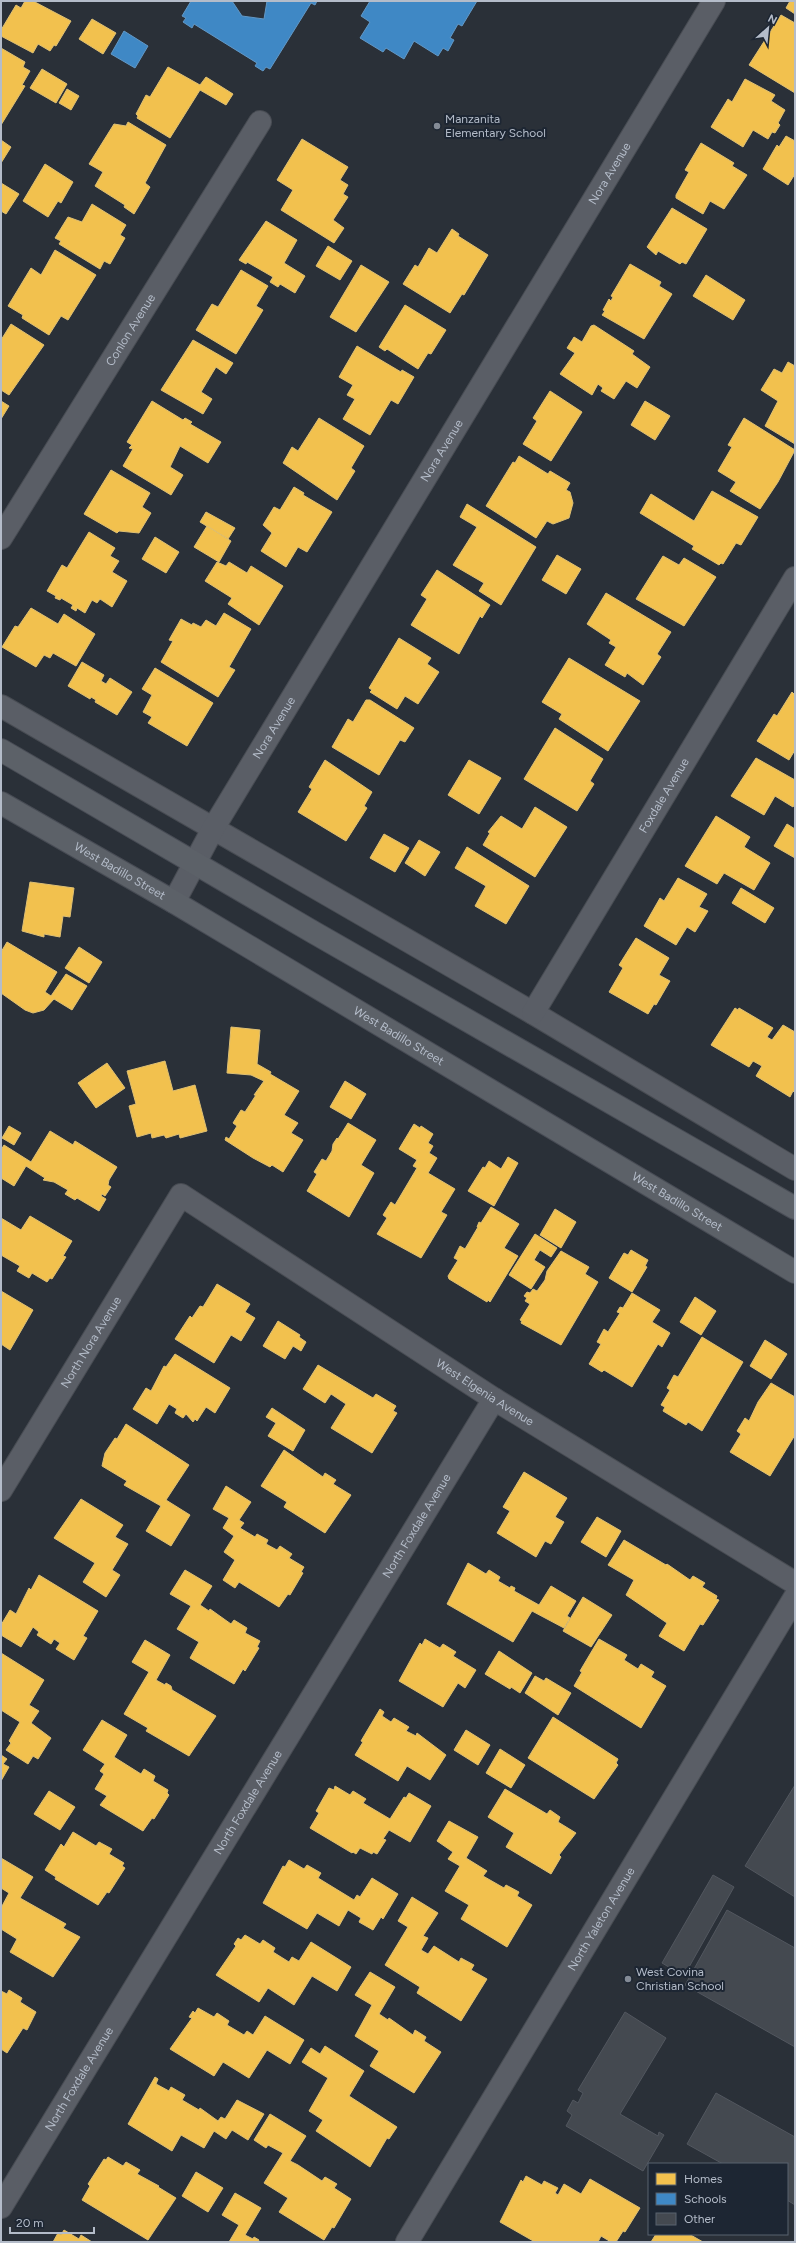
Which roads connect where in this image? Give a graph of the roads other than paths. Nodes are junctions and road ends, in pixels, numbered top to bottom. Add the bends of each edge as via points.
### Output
1 (714, 1) edge
2 (260, 122) dead end
3 (1, 538) edge
4 (795, 578) edge
5 (1, 706) edge
6 (1, 750) edge
7 (1, 803) edge
8 (214, 827) junction
9 (195, 863) junction
10 (174, 902) junction
11 (533, 1013) junction
12 (795, 1169) edge
13 (180, 1195) joint
14 (795, 1208) edge
15 (795, 1272) edge
16 (494, 1399) junction
17 (1, 1490) edge
18 (795, 1583) edge
19 (795, 1597) edge
20 (1, 2206) edge
21 (407, 2242) edge

1 - 8 street, Nora Avenue
2 - 3 street, Conlon Avenue
4 - 11 street, Foxdale Avenue
5 - 8 street
6 - 9 main road
7 - 10 main road, West Badillo Street
8 - 9 street, Nora Avenue
8 - 11 street
9 - 10 street, Nora Avenue
9 - 14 main road
10 - 15 main road, West Badillo Street
11 - 12 street
13 - 16 street, West Elgenia Avenue
13 - 17 street, North Nora Avenue
16 - 18 street, West Elgenia Avenue
16 - 20 street, North Foxdale Avenue
19 - 21 street, North Yaleton Avenue

